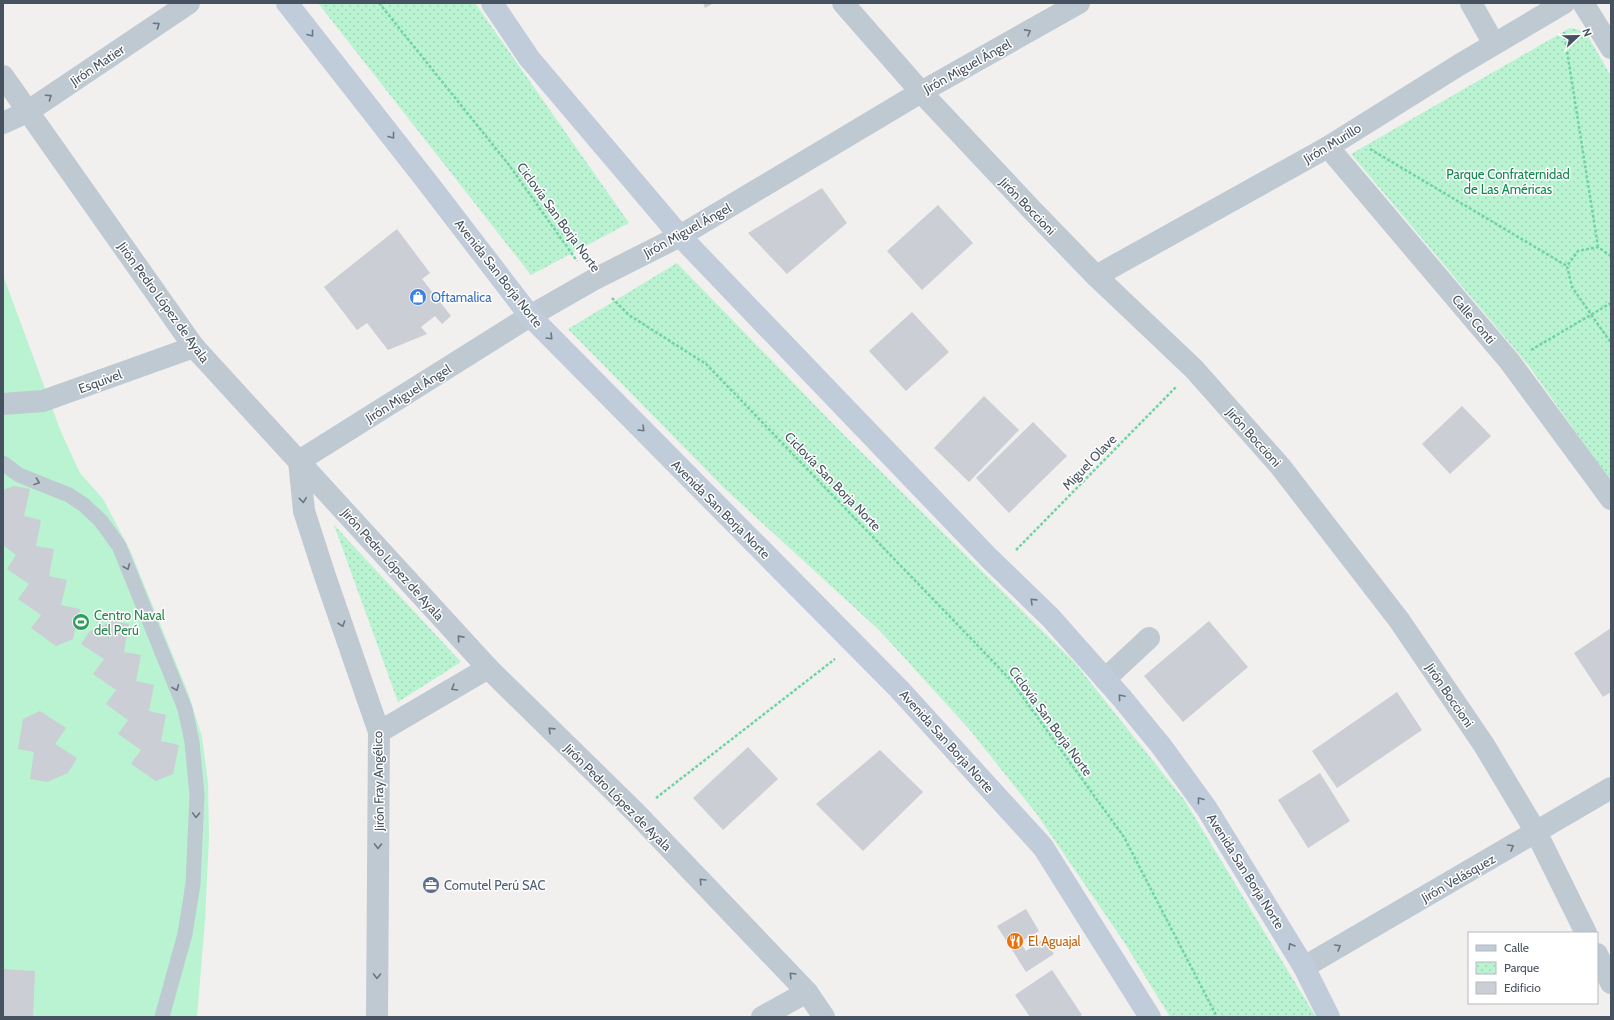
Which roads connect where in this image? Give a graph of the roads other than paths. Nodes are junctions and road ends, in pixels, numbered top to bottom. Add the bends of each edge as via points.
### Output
1 (189, 3) edge
2 (287, 3) edge
3 (492, 3) edge
4 (843, 3) edge
5 (1079, 3) edge
6 (1471, 3) edge
7 (1583, 3) edge
8 (1562, 4) edge
9 (1494, 44) junction
10 (1611, 48) edge
11 (3, 76) edge
12 (921, 92) junction
13 (27, 112) junction
14 (3, 123) edge
15 (1328, 146) junction
16 (680, 236) junction
17 (1096, 276) junction
18 (530, 316) junction
19 (194, 347) junction
20 (3, 404) edge
21 (299, 462) junction
22 (3, 464) edge
23 (1611, 499) edge
24 (1149, 638) dead end
25 (488, 668) junction
26 (1105, 679) junction
27 (380, 732) junction
28 (1611, 788) edge
29 (1536, 832) junction
30 (1586, 932) edge
31 (1598, 956) edge
32 (1304, 967) junction
33 (1611, 982) edge
34 (807, 992) junction
35 (162, 1017) edge
36 (377, 1017) edge
37 (762, 1017) edge
38 (824, 1017) edge
39 (1150, 1017) edge
40 (1329, 1017) edge

13 -> 1 street, Jirón Matier
2 -> 18 main road, Avenida San Borja Norte
3 - 16 main road, Avenida San Borja Norte via 529,58
4 - 12 street, Jirón Boccioni
12 -> 5 street, Jirón Miguel Ángel
6 - 9 street
7 - 10 street
8 - 9 street, Jirón Murillo
9 - 15 street, Jirón Murillo
11 - 13 street, Jirón Pedro López de Ayala
12 - 16 street, Jirón Miguel Ángel
12 - 17 street, Jirón Boccioni
13 - 14 street, Jirón Matier
13 - 19 street, Jirón Pedro López de Ayala
15 - 17 street, Jirón Murillo
15 - 23 street, Calle Conti via 1510,362
16 - 18 street, Jirón Miguel Ángel via 593,280
26 -> 16 main road, Avenida San Borja Norte via 1051,618 999,568
17 - 29 street, Jirón Boccioni via 1194,370 1280,466 1399,620 1484,745
18 - 21 street, Jirón Miguel Ángel
18 -> 39 main road, Avenida San Borja Norte via 899,689 1043,847
19 - 20 street, Esquivel via 44,402
19 - 21 street, Jirón Pedro López de Ayala
25 -> 21 street, Jirón Pedro López de Ayala
21 -> 27 street, Jirón Fray Angélico via 304,511
22 -> 35 lane via 19,475 69,495 101,521 119,546 185,709 192,742 197,795 193,884 185,934
24 - 26 street
25 -> 27 street
34 -> 25 street, Jirón Pedro López de Ayala via 636,813
32 -> 26 main road, Avenida San Borja Norte via 1207,809 1162,747
27 -> 36 street, Jirón Fray Angélico
28 - 29 street, Jirón Velásquez
29 - 30 street, Jirón Boccioni
32 -> 29 street, Jirón Velásquez
31 - 33 street
32 - 40 main road, Avenida San Borja Norte
34 - 37 street
34 - 38 street, Jirón Pedro López de Ayala

